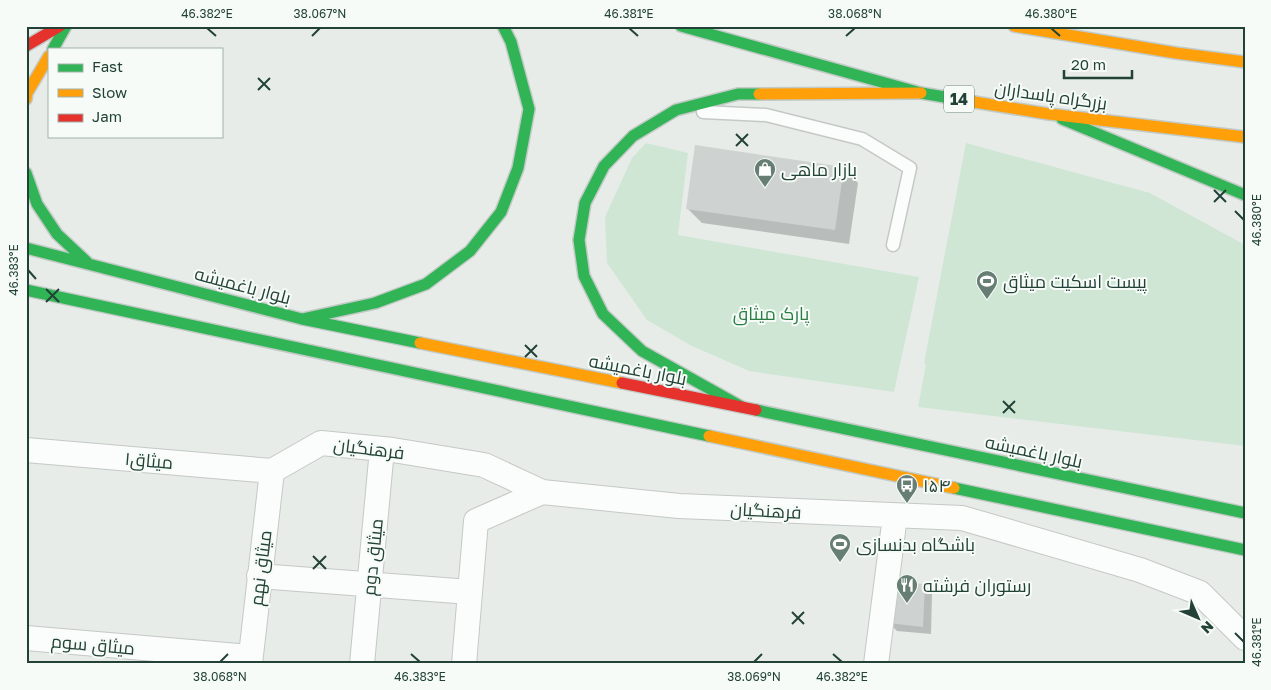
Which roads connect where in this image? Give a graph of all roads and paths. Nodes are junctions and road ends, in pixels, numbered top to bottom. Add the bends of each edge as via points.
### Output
1 (60, 26) edge
2 (66, 26) edge
3 (503, 26) edge
4 (681, 26) edge
5 (1014, 26) edge
6 (26, 46) edge
7 (54, 48) edge
8 (48, 58) edge
9 (1245, 62) edge
10 (921, 93) junction
11 (26, 99) edge
12 (676, 110) junction
13 (1049, 114) junction
14 (1245, 137) edge
15 (26, 172) edge
16 (1245, 195) edge
17 (893, 245) dead end
18 (26, 248) edge
19 (88, 263) junction
20 (26, 290) edge
21 (302, 319) junction
22 (742, 407) junction
23 (26, 450) edge
24 (382, 450) junction
25 (272, 471) junction
26 (968, 491) junction
27 (542, 492) junction
28 (1245, 512) edge
29 (895, 516) junction
30 (962, 518) junction
31 (1245, 550) edge
32 (259, 576) junction
33 (369, 584) junction
34 (470, 592) junction
35 (26, 638) edge
36 (1245, 638) edge
37 (250, 660) edge
38 (362, 664) edge
39 (464, 664) edge
40 (876, 664) edge

1 - 6 main road
2 - 7 main road
3 - 21 main road via 511,42 529,109 518,168 502,212 470,251 426,284 375,303
4 - 10 main road, بزرگراه پاسداران / 14
5 - 9 main road
8 - 11 main road
10 - 12 main road via 738,94
10 - 13 main road, بزرگراه پاسداران / 14
12 - 17 lane via 766,115 862,139 910,168
12 - 22 main road via 633,136 604,166 585,203 579,240 584,276 603,314 642,351
13 - 14 main road, بزرگراه پاسداران / 14
13 - 16 main road
15 - 19 main road via 37,204 57,234
18 - 19 main road, بلوار باغمیشه
19 - 21 main road, بلوار باغمیشه
20 - 26 main road
21 - 22 main road, بلوار باغمیشه
22 - 28 main road, بلوار باغمیشه
23 - 25 street, میثاق۱
24 - 25 street, فرهنگیان via 322,443
24 - 27 street, فرهنگیان via 484,465
24 - 33 street, میثاق دوم
25 - 32 street, میثاق نهم
26 - 30 street
26 - 31 main road
27 - 29 street, فرهنگیان via 679,506
27 - 34 street via 476,522
29 - 30 street, فرهنگیان
29 - 40 street
30 - 36 street, فرهنگیان via 1140,570 1200,592
32 - 33 street
32 - 37 street, میثاق نهم
33 - 34 street
33 - 38 street, میثاق دوم
34 - 39 street
35 - 37 street, میثاق سوم

